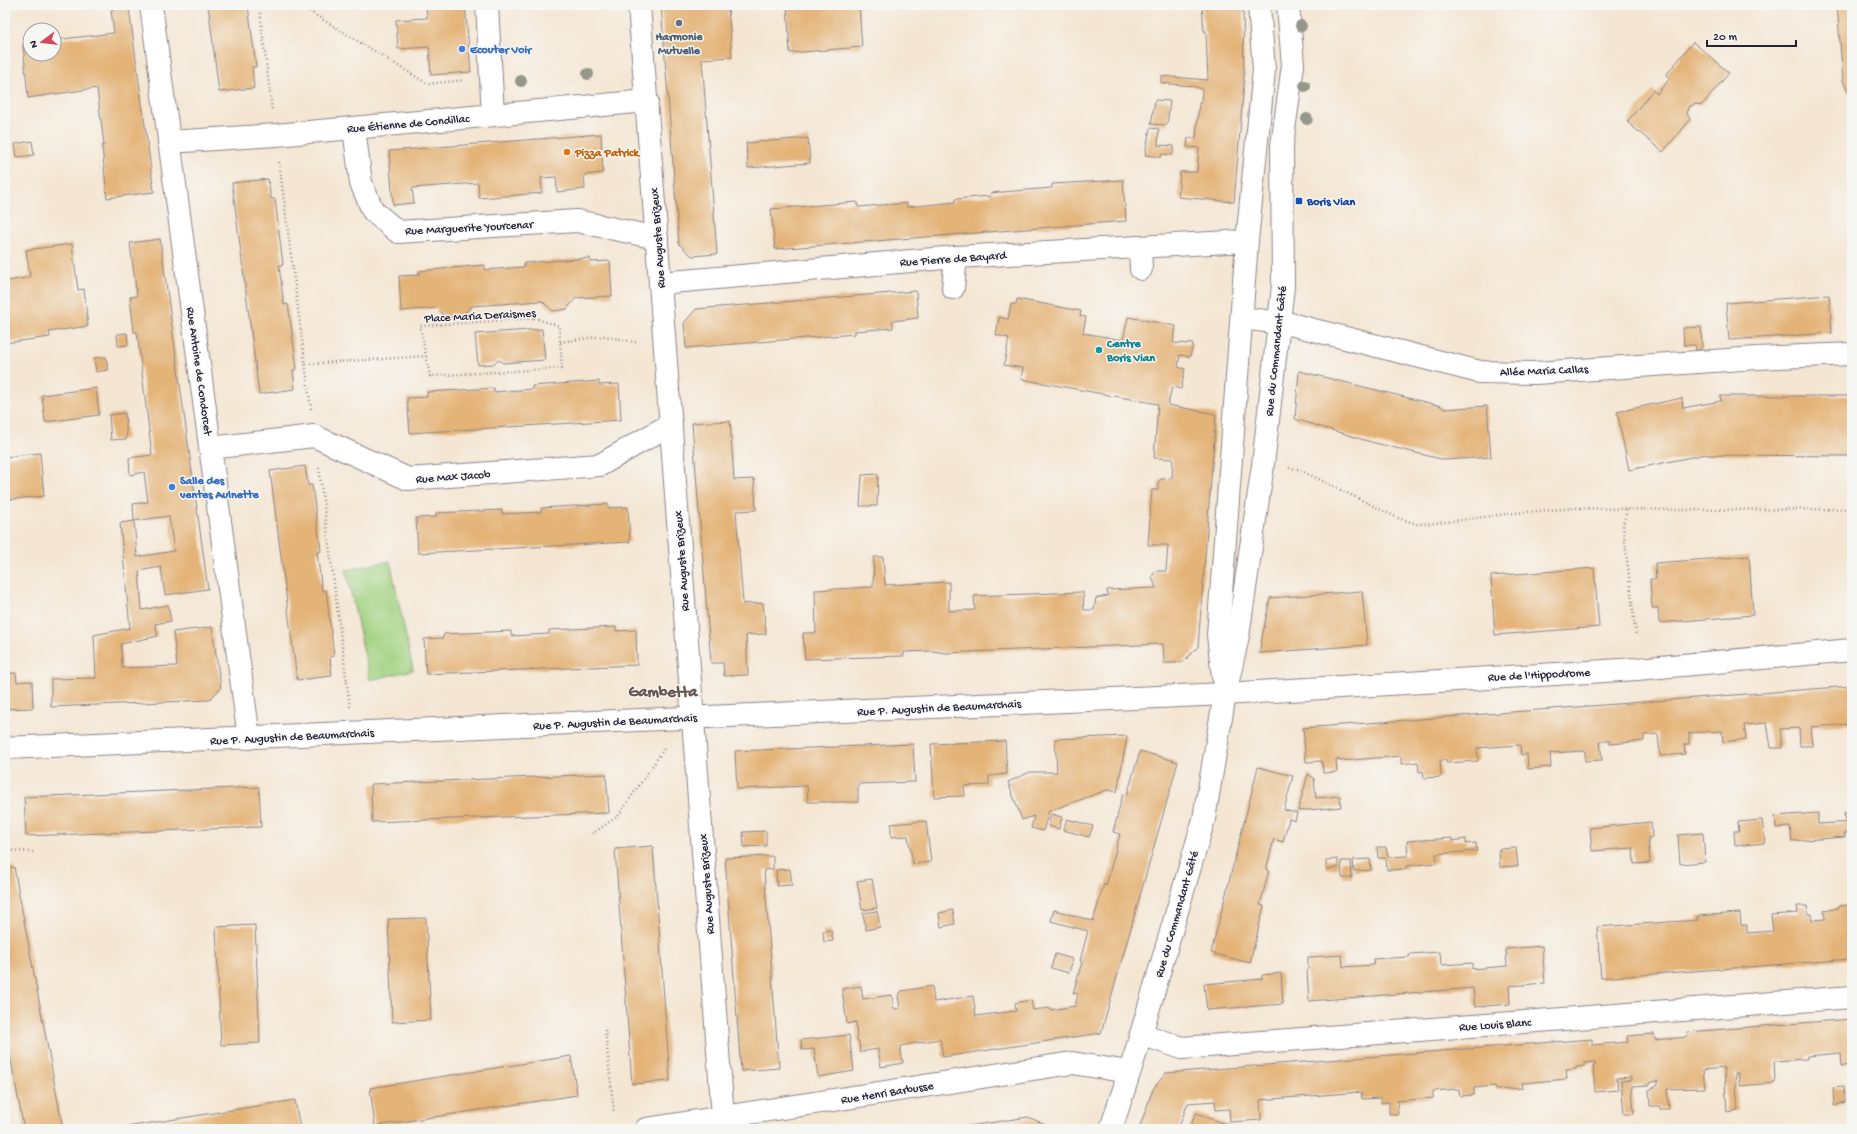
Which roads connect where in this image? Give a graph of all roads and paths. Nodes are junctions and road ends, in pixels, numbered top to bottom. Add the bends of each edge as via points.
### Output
1 (151, 5) edge
2 (259, 5) edge
3 (299, 5) edge
4 (487, 5) edge
5 (639, 5) edge
6 (1259, 5) edge
7 (1274, 5) edge
8 (1288, 5) edge
9 (491, 77) junction
10 (646, 102) junction
11 (493, 115) junction
12 (354, 128) junction
13 (276, 135) junction
14 (169, 142) junction
15 (1282, 144) junction
16 (1256, 145) junction
17 (656, 238) junction
18 (1247, 241) junction
19 (1140, 247) junction
20 (956, 256) junction
21 (1141, 269) dead end
22 (660, 282) junction
23 (953, 288) dead end
24 (1242, 318) junction
25 (1280, 322) junction
26 (560, 342) junction
27 (665, 348) junction
28 (1852, 354) edge
29 (426, 356) junction
30 (306, 364) junction
31 (671, 424) junction
32 (314, 436) junction
33 (210, 448) junction
34 (1263, 465) junction
35 (1852, 509) edge
36 (1627, 510) junction
37 (1636, 636) dead end
38 (1852, 650) edge
39 (1226, 694) junction
40 (693, 718) junction
41 (353, 733) junction
42 (249, 738) junction
43 (5, 748) edge
44 (664, 749) dead end
45 (592, 834) dead end
46 (5, 848) edge
47 (33, 852) dead end
48 (1852, 997) edge
49 (605, 1030) dead end
50 (1141, 1034) junction
51 (1129, 1072) junction
52 (614, 1112) dead end
53 (723, 1117) junction
54 (646, 1129) edge
55 (1111, 1129) edge

1 - 14 street, Rue Antoine de Condorcet
2 - 13 path
3 - 9 path via 428,84
4 - 9 street
5 - 10 street, Rue Auguste Brizeux
6 - 16 street, Rue du Commandant Gâté via 1264,70
7 - 15 street via 1278,67 1273,86
8 - 15 street, Rue du Commandant Gâté via 1293,65
9 - 11 street
10 - 11 street, Rue Étienne de Condillac
10 - 17 street, Rue Auguste Brizeux
11 - 12 street, Rue Étienne de Condillac
12 - 13 street, Rue Étienne de Condillac
12 - 17 street, Rue Marguerite Yourcenar via 361,183 373,211 398,232 577,221
13 - 14 street, Rue Étienne de Condillac
13 - 30 path
14 - 33 street, Rue Antoine de Condorcet
15 - 16 street
15 - 25 street, Rue du Commandant Gâté via 1283,286
16 - 18 street, Rue du Commandant Gâté
17 - 22 street, Rue Auguste Brizeux
18 - 19 street, Rue Pierre de Bayard
18 - 24 street, Rue du Commandant Gâté
19 - 20 street, Rue Pierre de Bayard
19 - 21 street
20 - 22 street, Rue Pierre de Bayard
20 - 23 street
22 - 27 street, Rue Auguste Brizeux
24 - 25 street, Allée Maria Callas
24 - 39 street, Rue du Commandant Gâté via 1218,635
25 - 28 street, Allée Maria Callas via 1480,372 1536,373
25 - 34 street, Rue du Commandant Gâté
26 - 27 path via 604,336
26 - 29 path, Place Maria Deraismes via 562,368 430,376
26 - 29 path, Place Maria Deraismes via 559,326 534,318 420,326
27 - 31 street, Rue Auguste Brizeux
29 - 30 path
30 - 32 path
31 - 32 street, Rue Max Jacob via 600,465 408,479
31 - 40 street, Rue Auguste Brizeux
32 - 33 street
32 - 41 path
33 - 42 street, Rue Antoine de Condorcet
34 - 36 path via 1298,469 1398,518 1418,524 1575,508
34 - 39 street, Rue du Commandant Gâté via 1238,636
35 - 36 path
36 - 37 path via 1623,525
38 - 39 street, Rue de l'Hippodrome via 1637,669
39 - 40 street, Rue P. Augustin de Beaumarchais
39 - 50 street, Rue du Commandant Gâté via 1204,819
40 - 41 street, Rue P. Augustin de Beaumarchais
40 - 53 street, Rue Auguste Brizeux
41 - 42 street, Rue P. Augustin de Beaumarchais
42 - 43 street, Rue P. Augustin de Beaumarchais
44 - 45 path via 618,816
46 - 47 path
48 - 50 street, Rue Louis Blanc via 1182,1048
49 - 52 path
50 - 51 street, Rue du Commandant Gâté
51 - 53 street, Rue Henri Barbusse via 1072,1063
51 - 55 street, Rue du Commandant Gâté
53 - 54 street, Rue Henri Barbusse

